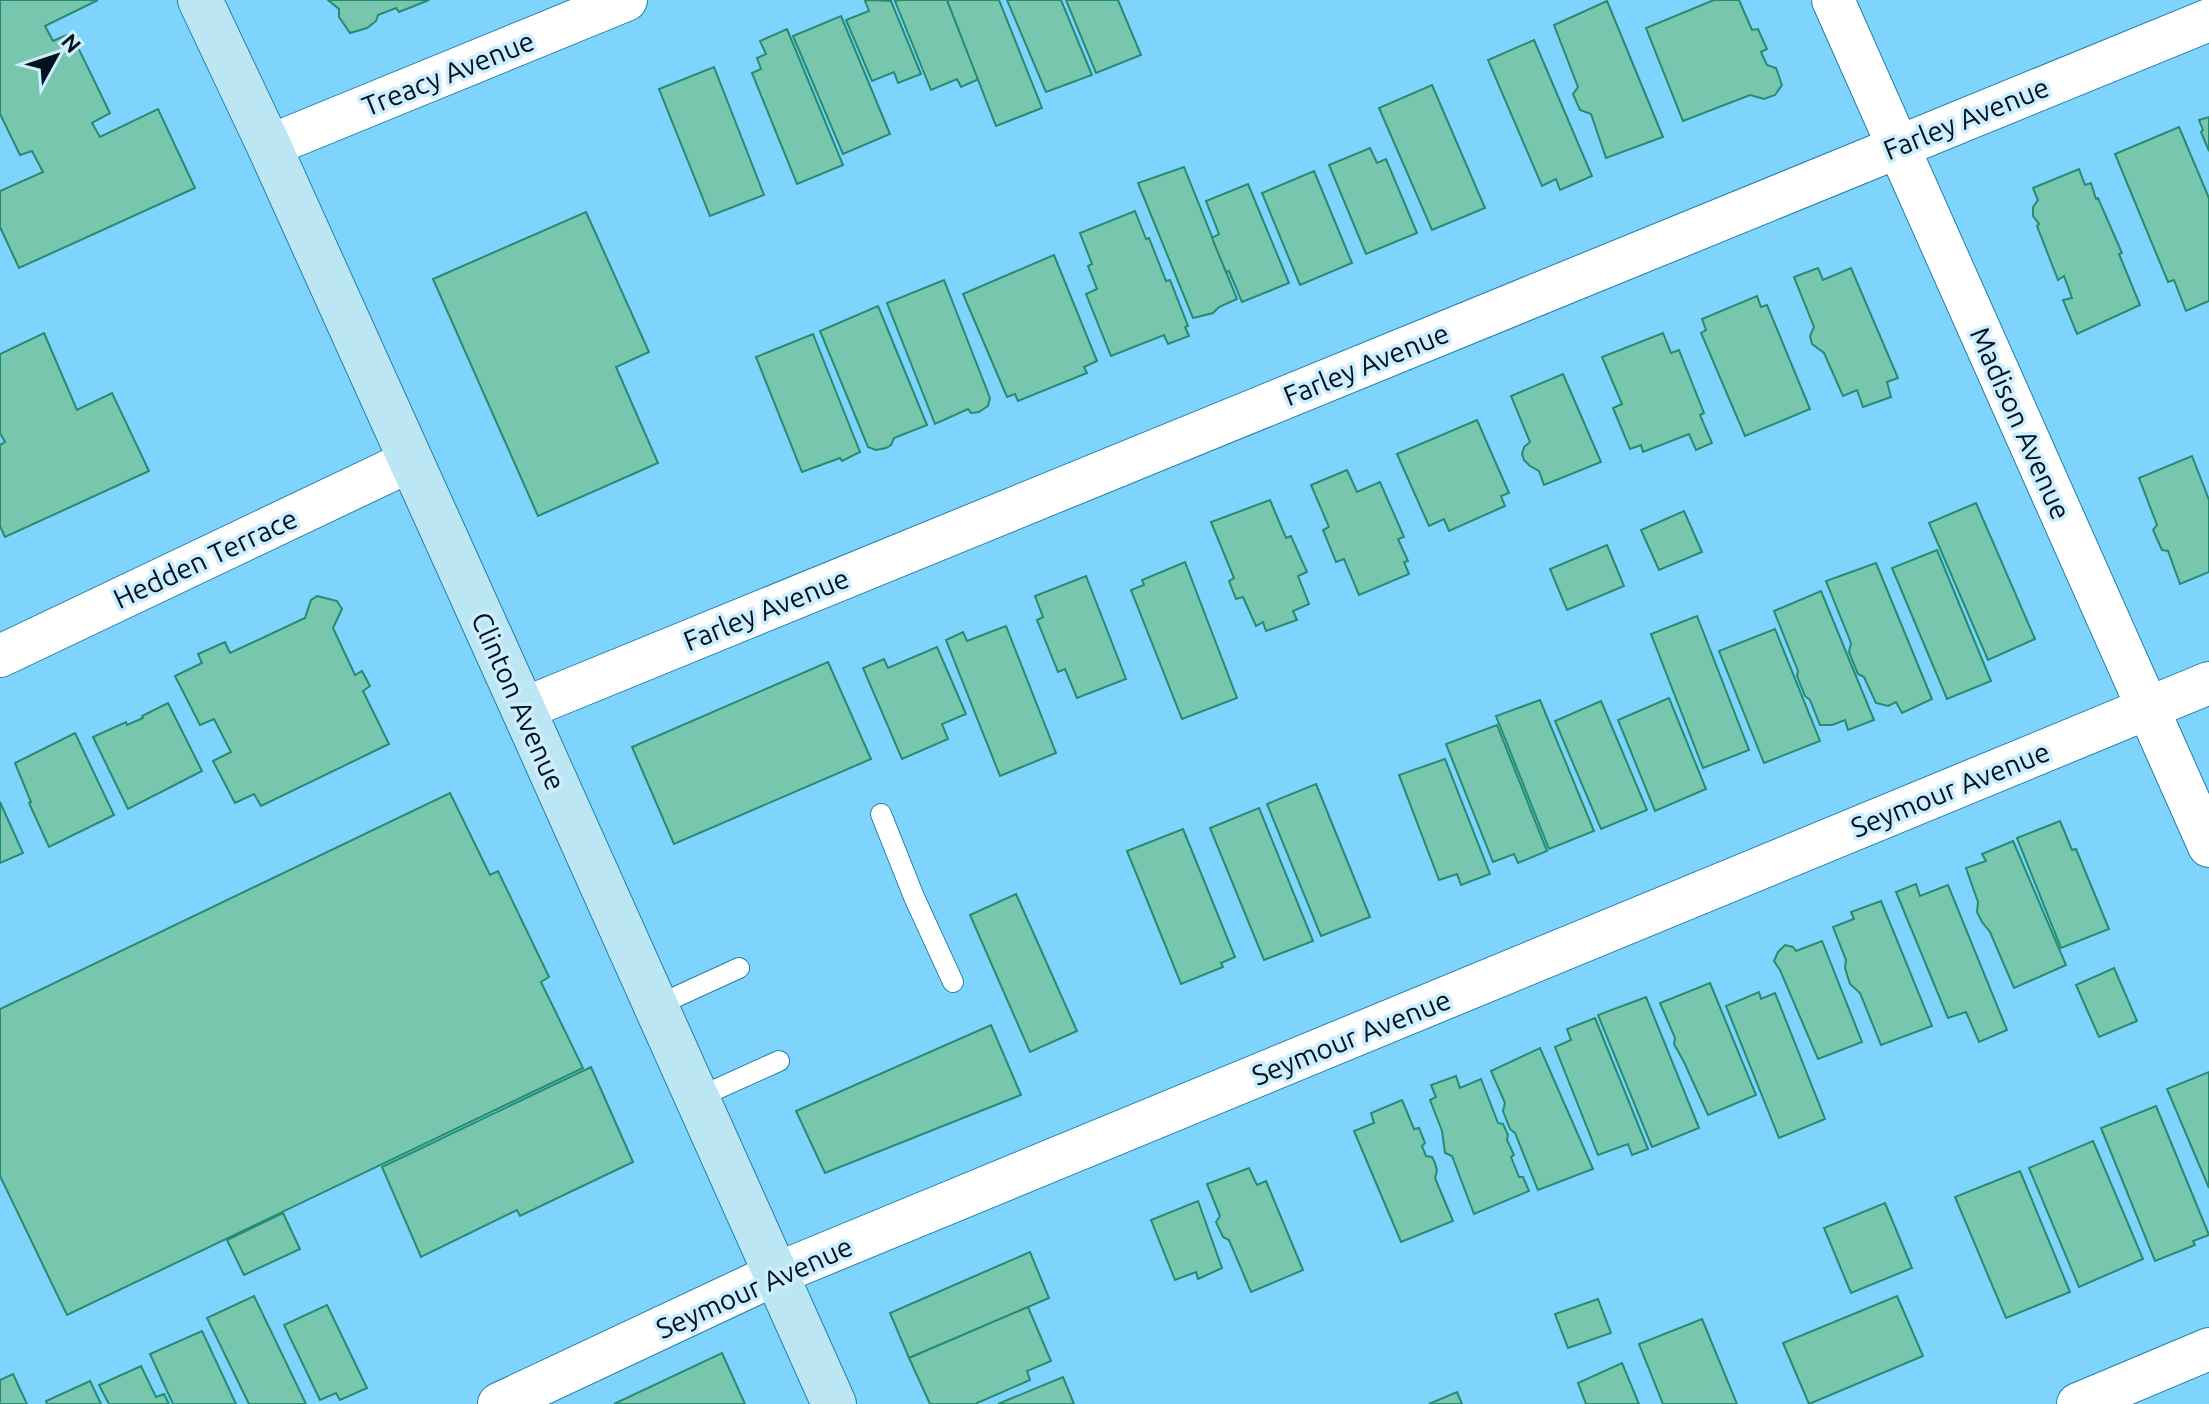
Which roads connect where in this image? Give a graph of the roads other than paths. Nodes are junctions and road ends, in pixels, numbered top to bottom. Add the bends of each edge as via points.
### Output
1 (200, 0) edge
2 (626, 0) edge
3 (1833, 0) edge
4 (2209, 20) edge
5 (269, 146) junction
6 (1898, 146) junction
7 (410, 461) junction
8 (0, 656) edge
9 (2209, 683) edge
10 (2147, 708) junction
11 (523, 709) junction
12 (881, 814) dead end
13 (2209, 846) edge
14 (739, 968) dead end
15 (953, 982) dead end
16 (656, 1006) junction
17 (779, 1061) dead end
18 (697, 1098) junction
19 (776, 1274) junction
20 (2209, 1349) edge
21 (499, 1404) edge
22 (834, 1404) edge
23 (2078, 1404) edge

1 - 5 main road, Clinton Avenue
2 - 5 street, Treacy Avenue
3 - 6 street, Madison Avenue
4 - 6 street, Farley Avenue
5 - 7 main road, Clinton Avenue
6 - 10 street, Madison Avenue
6 - 11 street, Farley Avenue
7 - 8 street, Hedden Terrace
7 - 11 main road, Clinton Avenue
9 - 10 street, Seymour Avenue
10 - 13 street, Madison Avenue
10 - 19 street, Seymour Avenue
11 - 16 main road, Clinton Avenue
12 - 15 lane
14 - 16 lane
16 - 18 main road, Clinton Avenue
17 - 18 lane
18 - 19 main road, Clinton Avenue
19 - 21 street, Seymour Avenue
19 - 22 main road, Clinton Avenue
20 - 23 street

